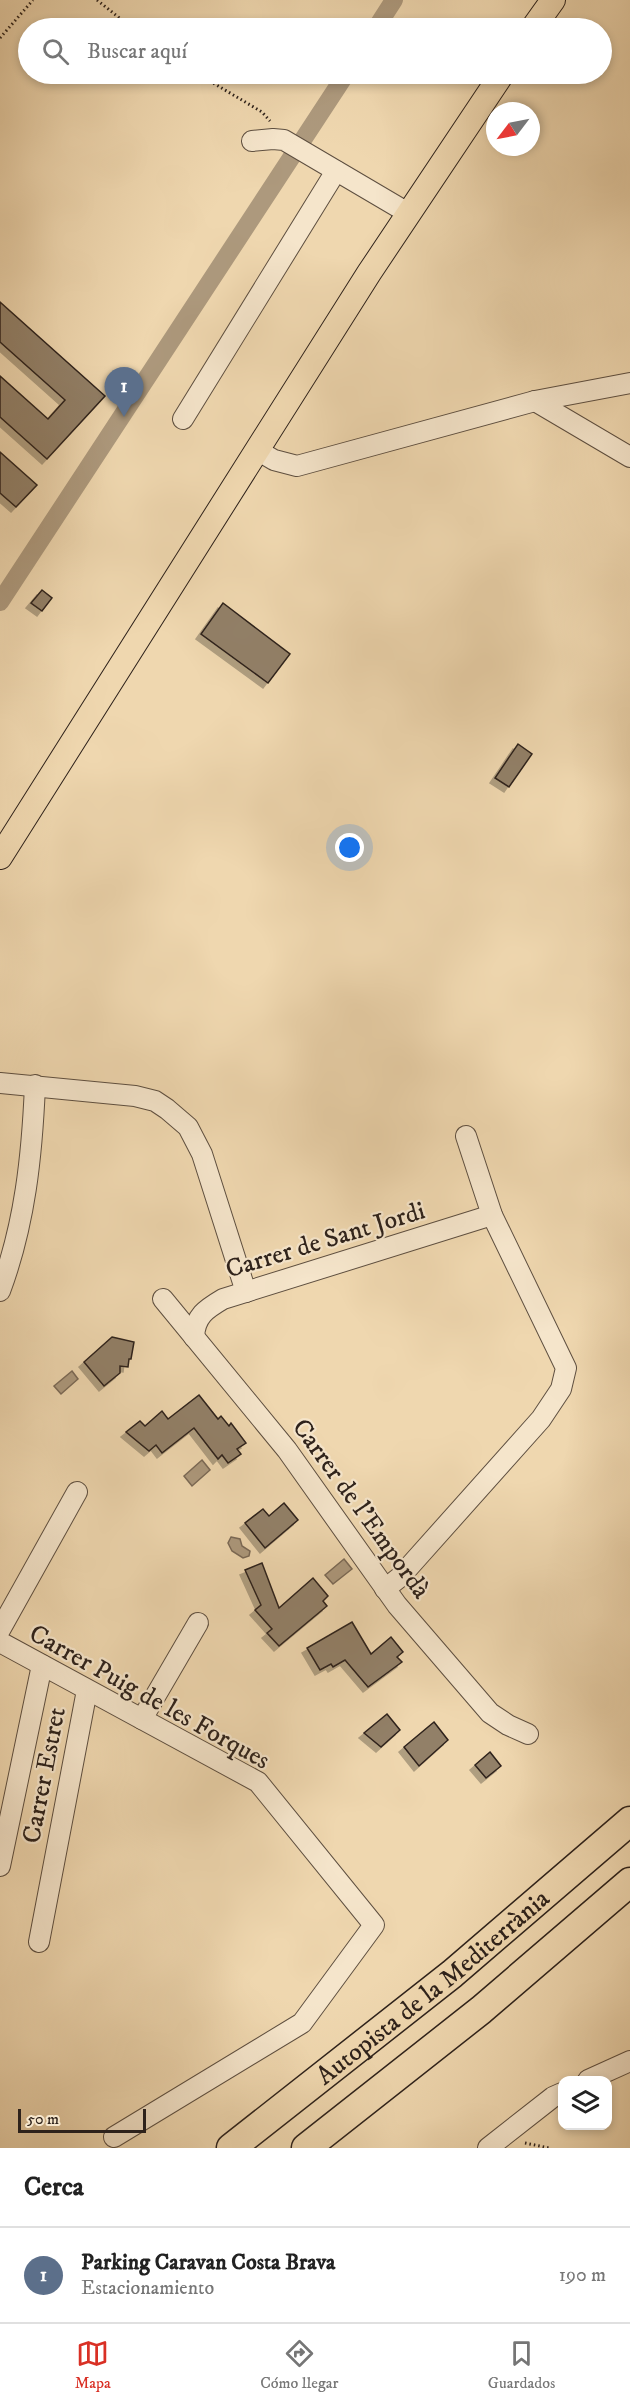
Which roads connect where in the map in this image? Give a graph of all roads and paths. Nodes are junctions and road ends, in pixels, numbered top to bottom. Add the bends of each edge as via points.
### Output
1 (33, 0) edge
2 (97, 0) edge
3 (553, 0) edge
4 (120, 18) edge
5 (540, 18) edge
6 (0, 38) edge
7 (215, 84) edge
8 (495, 84) edge
9 (252, 141) dead end
10 (293, 145) junction
11 (336, 171) junction
12 (408, 213) junction
13 (630, 382) edge
14 (535, 401) junction
15 (183, 419) dead end
16 (257, 450) junction
17 (630, 457) edge
18 (0, 857) edge
19 (0, 1083) edge
20 (35, 1085) junction
21 (466, 1136) dead end
22 (492, 1215) junction
23 (0, 1291) edge
24 (246, 1292) junction
25 (163, 1299) dead end
26 (194, 1337) junction
27 (77, 1492) dead end
28 (385, 1589) junction
29 (198, 1623) dead end
30 (0, 1630) edge
31 (0, 1642) edge
32 (42, 1665) junction
33 (87, 1690) junction
34 (142, 1719) junction
35 (528, 1734) dead end
36 (630, 1821) edge
37 (0, 1866) edge
38 (630, 1882) edge
39 (39, 1942) dead end
40 (630, 2061) edge
41 (597, 2076) edge
42 (558, 2095) edge
43 (114, 2137) dead end
44 (231, 2148) edge
45 (306, 2148) edge
46 (488, 2148) edge

1 - 6 path
2 - 4 path
3 - 5 main road
7 - 10 path via 262,112
8 - 12 main road
9 - 10 street via 263,139
10 - 11 street
11 - 12 street
11 - 15 street
12 - 16 main road
13 - 14 street
14 - 16 street via 297,465 274,460
14 - 17 street
16 - 18 main road
19 - 20 street
20 - 23 street via 25,1204
20 - 24 street via 135,1096 155,1101 179,1118 202,1154
21 - 22 street
22 - 24 street, Carrer de Sant Jordi
22 - 28 street via 566,1368 561,1389 533,1428
24 - 26 street, Carrer de Sant Jordi via 207,1308 197,1318
25 - 26 street, Carrer de l'Empordà
26 - 28 street, Carrer de l'Empordà via 287,1450
27 - 30 street
28 - 35 street, Carrer de l'Empordà via 490,1713
29 - 34 street
31 - 32 street, Carrer Puig de les Forques
32 - 33 street, Carrer Puig de les Forques
32 - 37 street
33 - 34 street, Carrer Puig de les Forques
33 - 39 street, Carrer Estret
34 - 43 street, Carrer Puig de les Forques via 258,1782 375,1925 302,2023
36 - 44 highway, Autopista de la Mediterrània via 452,1974
38 - 45 highway, Autopista de la Mediterrània via 481,2010
40 - 41 street
42 - 46 street

